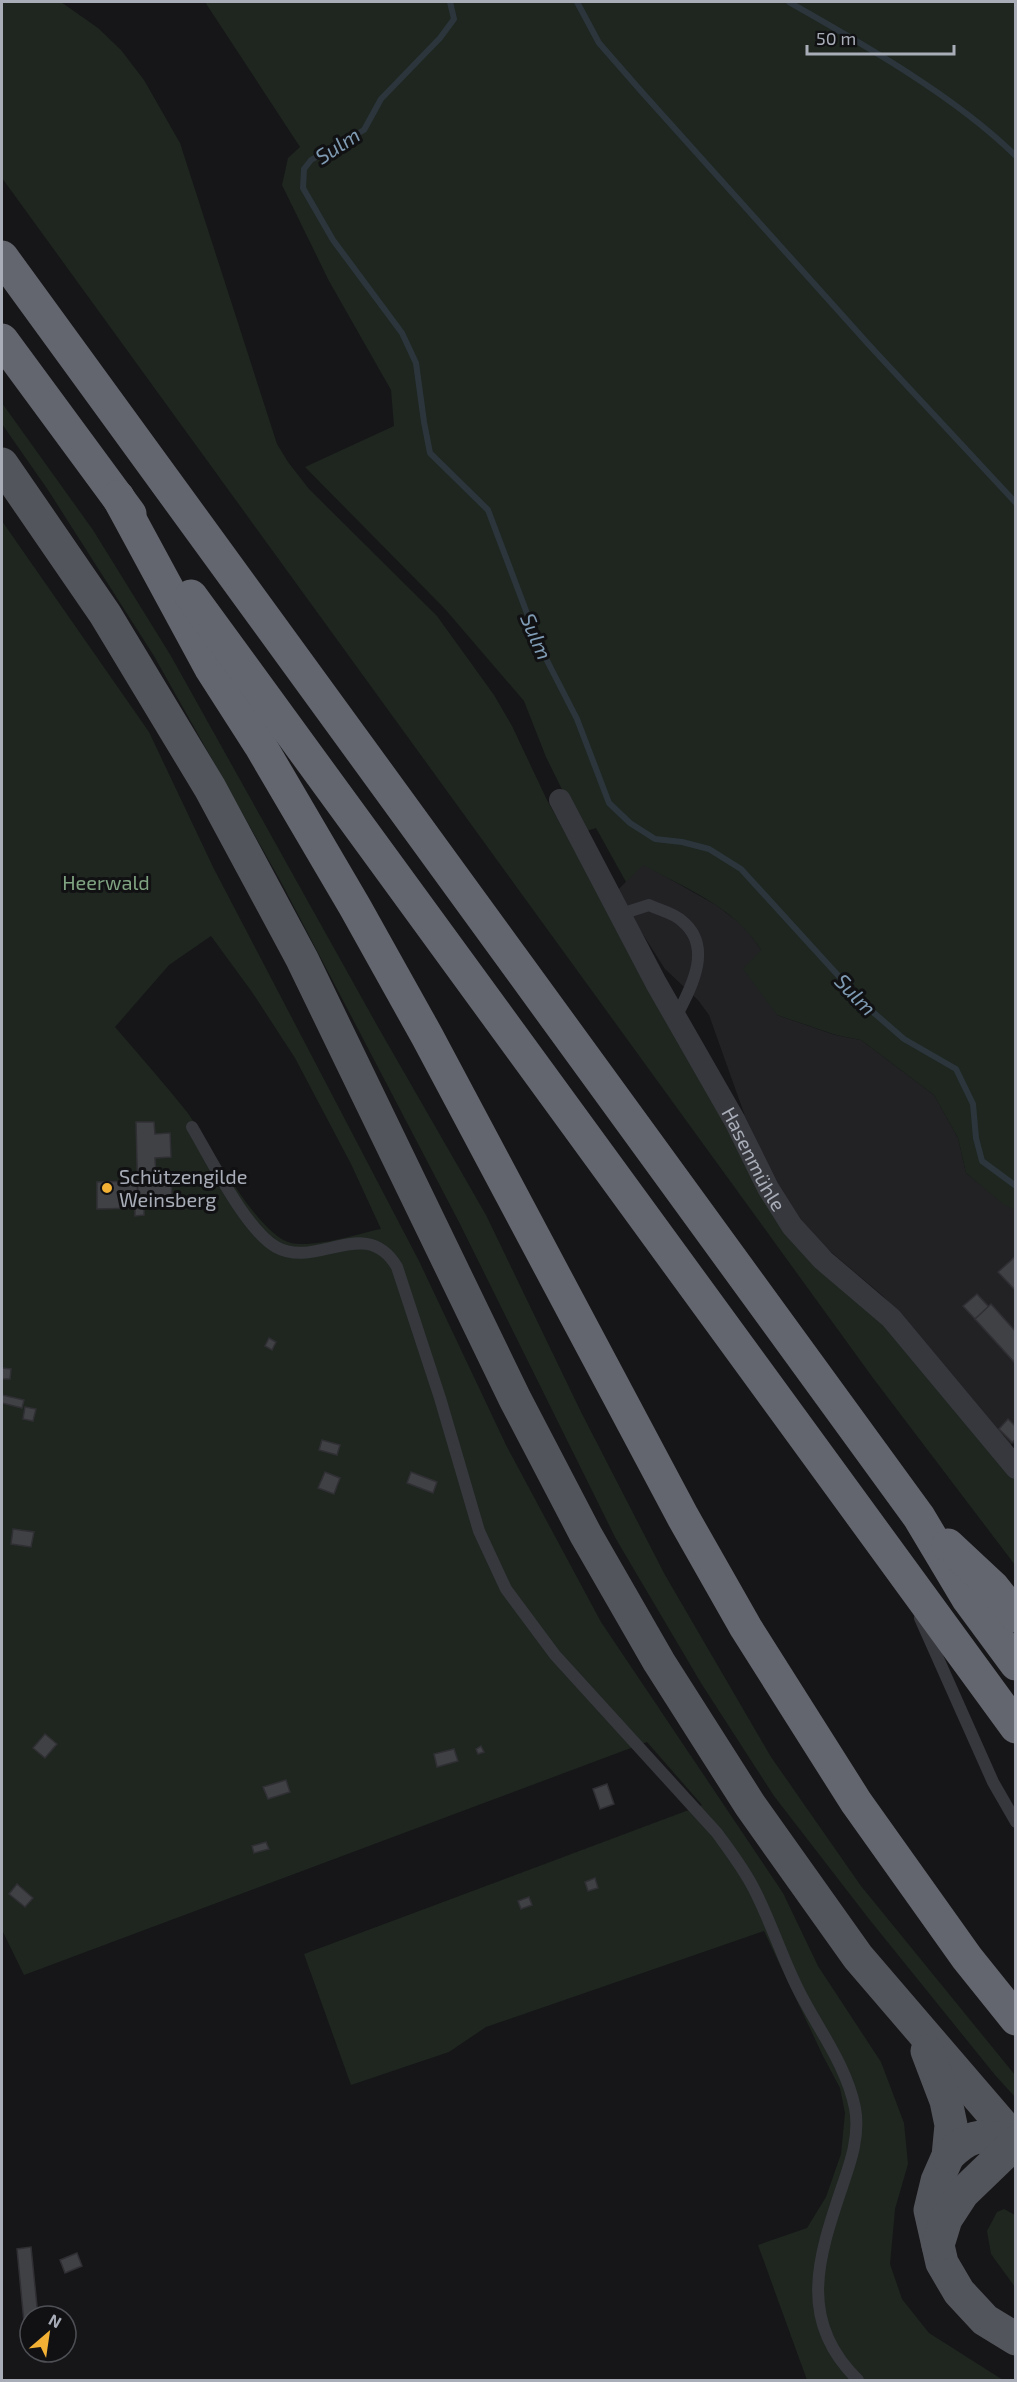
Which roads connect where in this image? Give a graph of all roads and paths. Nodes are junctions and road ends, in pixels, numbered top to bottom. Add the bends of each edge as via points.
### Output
1 (2, 257) edge
2 (2, 340) edge
3 (2, 465) edge
4 (118, 497) junction
5 (560, 800) dead end
6 (621, 914) junction
7 (676, 1017) junction
8 (192, 1127) dead end
9 (1016, 1468) edge
10 (919, 1517) junction
11 (897, 1565) junction
12 (1016, 1616) edge
13 (1016, 1664) edge
14 (1016, 1727) edge
15 (1016, 1822) edge
16 (1016, 2019) edge
17 (916, 2028) junction
18 (1016, 2141) edge
19 (948, 2156) junction
20 (938, 2245) junction
21 (1016, 2339) edge
22 (858, 2380) edge

1 - 10 highway
2 - 4 highway
3 - 17 main road via 105,614 210,789 302,959 515,1399 586,1535 659,1662 812,1894
4 - 11 highway
4 - 16 highway via 210,667 272,765 427,1036 746,1628 856,1802 967,1958
5 - 6 street, Hasenmühle
6 - 7 street, Hasenmühle
6 - 7 lane via 649,905 681,919 695,935 699,956 693,985
7 - 9 street, Hasenmühle via 792,1226 823,1260 891,1318
8 - 22 lane via 252,1227 276,1247 292,1254 370,1243 389,1254 397,1267 440,1398 479,1531 506,1588 555,1655 717,1833 754,1889 796,1986 846,2080 855,2108 857,2133 826,2234 818,2287 819,2316 828,2342 840,2363
10 - 12 highway via 993,1587
10 - 13 highway via 968,1599
11 - 14 highway
11 - 15 lane via 993,1782
17 - 18 main road
17 - 19 main road via 946,2101 951,2125
18 - 19 main road via 974,2136
18 - 20 main road via 963,2193 946,2219
19 - 20 main road via 930,2210
20 - 21 main road via 942,2263 959,2292 985,2319

